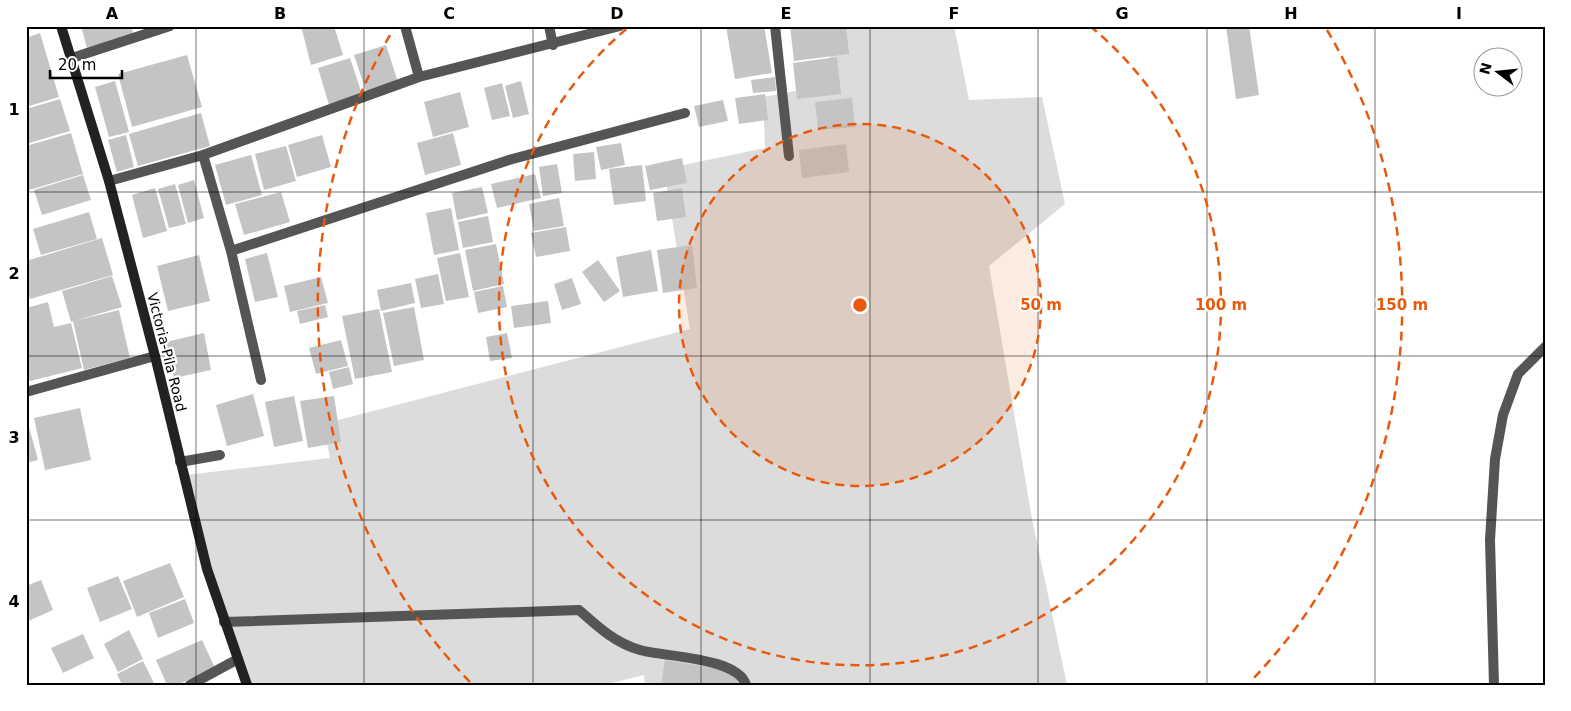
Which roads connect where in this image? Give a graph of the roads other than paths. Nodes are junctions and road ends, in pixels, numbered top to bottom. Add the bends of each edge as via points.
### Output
1 (61, 26) edge
2 (170, 26) edge
3 (405, 26) edge
4 (549, 26) edge
5 (620, 26) edge
6 (775, 26) edge
7 (553, 45) junction
8 (72, 58) junction
9 (419, 77) junction
10 (685, 113) dead end
11 (203, 155) junction
12 (789, 156) dead end
13 (109, 181) junction
14 (232, 251) junction
15 (1545, 347) edge
16 (155, 356) junction
17 (261, 380) dead end
18 (26, 392) edge
19 (220, 455) dead end
20 (180, 462) junction
21 (224, 622) junction
22 (238, 659) junction
23 (190, 685) edge
24 (247, 685) edge
25 (746, 685) edge
26 (1494, 685) edge

1 - 8 main road, Victoria-Pila Road
2 - 8 street
3 - 9 street
4 - 7 street
5 - 7 street
6 - 12 street
7 - 9 street
8 - 13 main road, Victoria-Pila Road
9 - 11 street
10 - 14 street via 509,160
11 - 13 street
11 - 14 street
13 - 16 main road, Victoria-Pila Road
14 - 17 street
15 - 26 street via 1518,374 1503,415 1495,459 1490,540
16 - 18 street
16 - 20 main road, Victoria-Pila Road
19 - 20 street
20 - 21 main road, Victoria-Pila Road
21 - 22 main road, Victoria-Pila Road
21 - 25 street via 578,610 607,635 639,650 728,666
22 - 23 street
22 - 24 main road, Victoria-Pila Road

